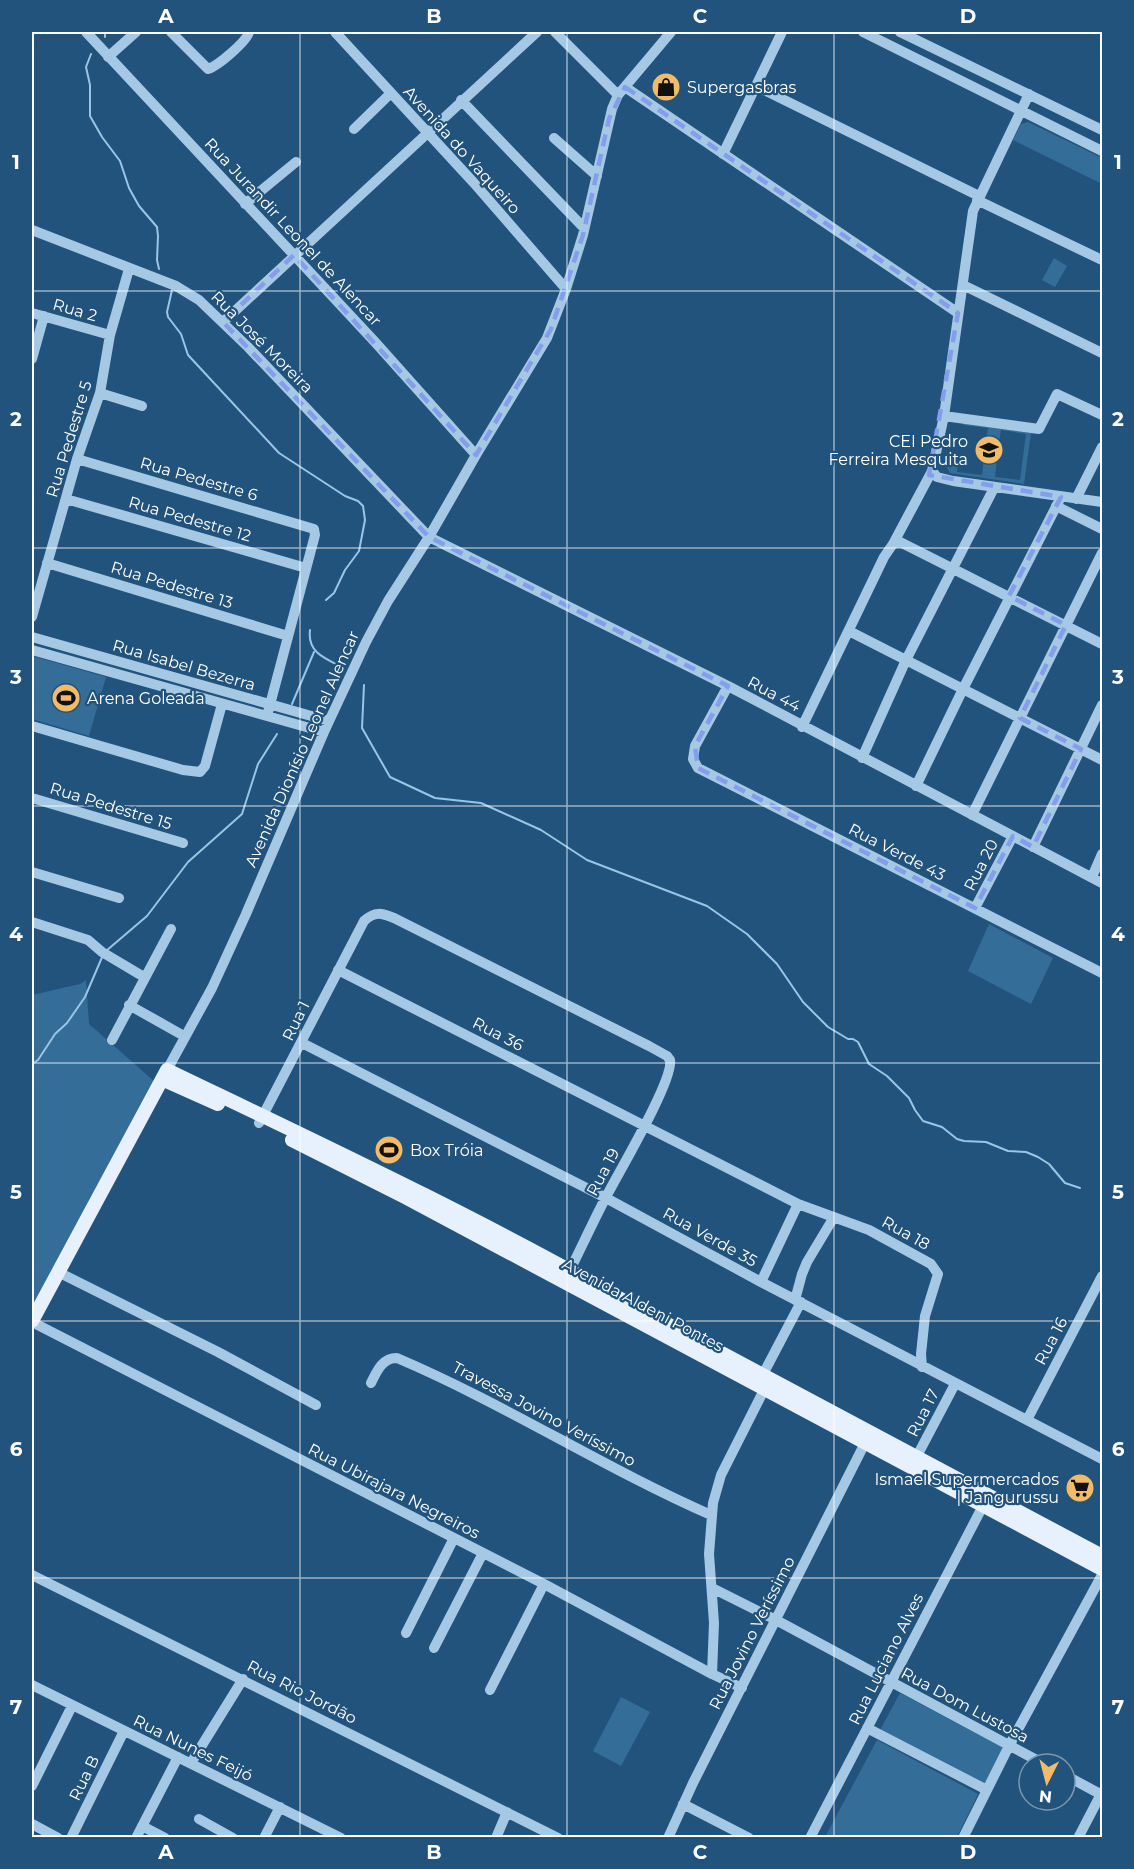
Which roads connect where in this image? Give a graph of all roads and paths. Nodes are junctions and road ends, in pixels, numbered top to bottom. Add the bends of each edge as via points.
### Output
1 (86, 32) edge
2 (136, 32) edge
3 (171, 32) edge
4 (334, 32) edge
5 (537, 32) edge
6 (555, 32) edge
7 (671, 32) edge
8 (782, 32) edge
9 (863, 32) edge
10 (900, 32) edge
11 (249, 34) edge
12 (108, 57) junction
13 (756, 86) junction
14 (621, 91) junction
15 (391, 93) junction
16 (1029, 94) junction
17 (461, 100) junction
18 (1021, 111) junction
19 (354, 129) dead end
20 (1102, 130) edge
21 (428, 133) junction
22 (554, 138) dead end
23 (1102, 151) edge
24 (723, 154) junction
25 (296, 162) dead end
26 (597, 176) junction
27 (978, 198) junction
28 (245, 204) junction
29 (584, 228) junction
30 (32, 230) edge
31 (294, 255) junction
32 (1102, 260) edge
33 (129, 268) junction
34 (963, 285) junction
35 (566, 289) junction
36 (32, 313) edge
37 (958, 313) junction
38 (44, 316) junction
39 (223, 322) junction
40 (110, 335) junction
41 (1102, 353) edge
42 (32, 359) edge
43 (100, 393) junction
44 (142, 406) dead end
45 (1102, 415) edge
46 (944, 416) junction
47 (1102, 447) edge
48 (476, 455) junction
49 (77, 459) junction
50 (932, 471) junction
51 (994, 488) junction
52 (66, 499) junction
53 (1076, 499) junction
54 (1059, 501) junction
55 (1102, 502) edge
56 (1102, 529) edge
57 (429, 537) junction
58 (893, 544) junction
59 (1102, 554) edge
60 (47, 563) junction
61 (306, 568) junction
62 (954, 568) junction
63 (1009, 597) junction
64 (32, 617) edge
65 (1066, 626) junction
66 (849, 631) junction
67 (288, 636) junction
68 (32, 637) edge
69 (1102, 644) edge
70 (32, 650) edge
71 (906, 660) junction
72 (728, 686) junction
73 (963, 689) junction
74 (222, 704) junction
75 (1102, 705) edge
76 (269, 711) junction
77 (1020, 718) junction
78 (329, 721) junction
79 (32, 726) edge
80 (802, 727) junction
81 (324, 732) junction
82 (1081, 749) junction
83 (862, 758) junction
84 (1102, 760) edge
85 (916, 786) junction
86 (32, 798) edge
87 (972, 815) junction
88 (1012, 836) junction
89 (183, 843) dead end
90 (1033, 847) junction
91 (1102, 854) edge
92 (32, 872) edge
93 (1092, 877) junction
94 (1102, 883) edge
95 (119, 898) dead end
96 (975, 908) junction
97 (32, 922) edge
98 (171, 929) dead end
99 (358, 931) joint
100 (338, 970) junction
101 (1102, 973) edge
102 (144, 977) junction
103 (129, 1005) junction
104 (184, 1036) junction
105 (112, 1040) dead end
106 (302, 1043) junction
107 (165, 1074) junction
108 (261, 1120) junction
109 (645, 1125) junction
110 (606, 1198) junction
111 (798, 1204) junction
112 (834, 1216) junction
113 (570, 1270) junction
114 (58, 1272) junction
115 (1102, 1276) edge
116 (761, 1282) junction
117 (798, 1301) junction
118 (32, 1321) edge
119 (922, 1367) junction
120 (763, 1382) junction
121 (371, 1383) dead end
122 (955, 1384) junction
123 (316, 1405) dead end
124 (1027, 1420) junction
125 (865, 1443) junction
126 (1101, 1454) edge
127 (917, 1456) junction
128 (986, 1499) junction
129 (711, 1515) junction
130 (454, 1538) junction
131 (483, 1553) junction
132 (1102, 1556) edge
133 (1102, 1569) edge
134 (32, 1575) edge
135 (1102, 1575) edge
136 (544, 1584) junction
137 (712, 1588) junction
138 (776, 1620) junction
139 (406, 1633) dead end
140 (434, 1648) dead end
141 (712, 1674) junction
142 (243, 1679) junction
143 (891, 1683) junction
144 (32, 1685) edge
145 (742, 1688) junction
146 (490, 1690) dead end
147 (72, 1706) junction
148 (867, 1728) junction
149 (124, 1731) junction
150 (1009, 1746) junction
151 (1021, 1752) edge
152 (178, 1757) junction
153 (191, 1763) junction
154 (1077, 1781) edge
155 (32, 1786) edge
156 (987, 1790) junction
157 (1102, 1793) edge
158 (683, 1804) junction
159 (280, 1807) junction
160 (507, 1812) junction
161 (199, 1819) dead end
162 (32, 1824) edge
163 (142, 1826) junction
164 (551, 1836) edge
165 (58, 1838) edge
166 (71, 1838) edge
167 (136, 1838) edge
168 (165, 1838) edge
169 (233, 1838) edge
170 (264, 1838) edge
171 (341, 1838) edge
172 (496, 1838) edge
173 (668, 1838) edge
174 (749, 1838) edge
175 (810, 1838) edge
176 (963, 1838) edge
177 (1078, 1838) edge

1 - 12 street, Rua Jurandir Leonel de Alencar
2 - 12 street
3 - 11 street via 208,69 215,67
4 - 15 street, Avenida do Vaqueiro
5 - 17 street
6 - 14 street
7 - 14 street, Avenida Dionísio Leonel Alencar
8 - 13 street
9 - 18 street
10 - 16 street
12 - 28 street, Rua Jurandir Leonel de Alencar
13 - 24 street
13 - 27 street
14 - 24 street
14 - 26 street, Avenida Dionísio Leonel Alencar via 606,129
15 - 19 street
15 - 21 street, Avenida do Vaqueiro
16 - 18 street
16 - 20 street
17 - 21 street
17 - 29 street
18 - 23 street
18 - 27 street
21 - 31 street
21 - 35 street, Avenida do Vaqueiro
22 - 26 street
24 - 37 street
25 - 28 street
26 - 29 street, Avenida Dionísio Leonel Alencar
27 - 32 street
27 - 34 street
28 - 31 street, Rua Jurandir Leonel de Alencar
29 - 35 street, Avenida Dionísio Leonel Alencar
30 - 33 street, Rua José Moreira
31 - 39 street
31 - 48 street, Rua Jurandir Leonel de Alencar
33 - 39 street, Rua José Moreira via 190,293
33 - 40 street, Rua Pedestre 5
34 - 37 street
34 - 41 street
35 - 48 street, Avenida Dionísio Leonel Alencar via 547,338
36 - 38 street, Rua 2
37 - 46 street
38 - 40 street, Rua 2
38 - 42 street
39 - 57 street, Rua José Moreira
40 - 43 street, Rua Pedestre 5
43 - 44 street
43 - 49 street, Rua Pedestre 5
45 - 46 street via 1057,394 1039,429
46 - 50 street
47 - 53 street
48 - 57 street, Avenida Dionísio Leonel Alencar
49 - 52 street, Rua Pedestre 5
49 - 61 street, Rua Pedestre 6 via 312,528 315,535
50 - 51 street via 941,478
50 - 58 street
51 - 54 street
51 - 62 street
52 - 60 street, Rua Pedestre 5
52 - 61 street, Rua Pedestre 12
53 - 54 street
53 - 55 street
54 - 56 street
54 - 63 street
57 - 72 street, Rua 44
57 - 78 street, Avenida Dionísio Leonel Alencar via 366,642
58 - 62 street via 900,542
58 - 66 street
59 - 65 street
60 - 64 street, Rua Pedestre 5
60 - 67 street, Rua Pedestre 13
61 - 67 street
62 - 63 street
62 - 71 street
63 - 65 street
63 - 73 street
65 - 69 street
65 - 77 street
66 - 71 street
66 - 80 street
67 - 76 street
68 - 76 street, Rua Isabel Bezerra
70 - 74 street, Rua Isabel Bezerra
71 - 73 street
71 - 83 street
72 - 80 street, Rua 44
72 - 96 street, Rua Verde 43 via 695,746 694,762 703,771
73 - 77 street
73 - 85 street
74 - 76 street, Rua Isabel Bezerra
74 - 79 street via 200,772
75 - 82 street
76 - 78 street, Rua Isabel Bezerra
76 - 81 street, Rua Isabel Bezerra
77 - 82 street
77 - 87 street
78 - 81 street, Avenida Dionísio Leonel Alencar
80 - 83 street, Rua 44
81 - 104 street, Avenida Dionísio Leonel Alencar via 212,988
82 - 84 street
82 - 90 street
83 - 85 street, Rua 44
85 - 87 street, Rua 44
86 - 89 street, Rua Pedestre 15
87 - 88 street, Rua 44
88 - 90 street, Rua 44
88 - 96 street, Rua 20
90 - 93 street, Rua 44
91 - 93 street
92 - 95 street
93 - 94 street, Rua 44
96 - 101 street, Rua Verde 43
97 - 102 street via 88,939
98 - 102 street
99 - 100 street, Rua 1
99 - 109 street, Rua 19 via 369,916 381,912 667,1056 670,1071
100 - 106 street, Rua 1
100 - 109 street, Rua 36
102 - 103 street
103 - 104 street
103 - 105 street
104 - 107 street, Avenida Dionísio Leonel Alencar
106 - 108 street, Rua 1
106 - 110 street, Rua Verde 35
107 - 108 main road, Avenida Aldeni Pontes
107 - 114 main road, Avenida Dionísio Leonel Alencar
108 - 113 main road, Avenida Aldeni Pontes via 412,1188
108 - 120 main road, Avenida Aldeni Pontes
109 - 110 street, Rua 19
109 - 111 street, Rua 18
110 - 113 street, Rua 19
110 - 116 street, Rua Verde 35
111 - 112 street, Rua 18
111 - 116 street
112 - 117 street via 807,1262
112 - 119 street, Rua 18 via 869,1230 937,1270 938,1279 925,1316
113 - 120 main road, Avenida Aldeni Pontes
114 - 118 main road, Avenida Dionísio Leonel Alencar
114 - 123 street
115 - 124 street, Rua 16
116 - 117 street, Rua Verde 35
117 - 119 street, Rua Verde 35
117 - 120 street
118 - 130 street, Rua Ubirajara Negreiros
119 - 122 street, Rua Verde 35
120 - 125 main road, Avenida Aldeni Pontes
120 - 127 main road, Avenida Aldeni Pontes
120 - 129 street via 721,1475
121 - 129 street, Travessa Jovino Veríssimo via 382,1364 397,1358
122 - 124 street, Rua Verde 35
122 - 127 street, Rua 17
124 - 126 street, Rua Verde 35
125 - 128 main road, Avenida Aldeni Pontes
125 - 138 street, Rua Jovino Veríssimo
127 - 128 main road, Avenida Aldeni Pontes
128 - 132 main road, Avenida Aldeni Pontes
128 - 133 main road, Avenida Aldeni Pontes
128 - 143 street, Rua Luciano Alves
129 - 137 street
130 - 131 street, Rua Ubirajara Negreiros
130 - 139 street
131 - 136 street, Rua Ubirajara Negreiros
131 - 140 street
134 - 142 street, Rua Rio Jordão
135 - 150 street
136 - 141 street, Rua Ubirajara Negreiros
136 - 146 street
137 - 138 street, Rua Dom Lustosa
137 - 141 street
138 - 143 street, Rua Dom Lustosa
138 - 145 street, Rua Jovino Veríssimo
141 - 145 street, Rua Ubirajara Negreiros
142 - 153 street
142 - 160 street, Rua Rio Jordão
143 - 148 street, Rua Luciano Alves
143 - 150 street, Rua Dom Lustosa
144 - 147 street, Rua Nunes Feijó
145 - 158 street, Rua Jovino Veríssimo
147 - 149 street, Rua Nunes Feijó
147 - 155 street
148 - 156 street
148 - 175 street, Rua Luciano Alves
149 - 152 street, Rua Nunes Feijó
149 - 166 street, Rua B
150 - 151 street, Rua Dom Lustosa
150 - 156 street
152 - 153 street, Rua Nunes Feijó
152 - 163 street
153 - 159 street, Rua Nunes Feijó
154 - 157 street
156 - 176 street
157 - 177 street
158 - 173 street, Rua Jovino Veríssimo
158 - 174 street
159 - 170 street
159 - 171 street, Rua Nunes Feijó
160 - 164 street, Rua Rio Jordão
160 - 172 street
161 - 169 street
162 - 165 street
163 - 167 street
163 - 168 street

